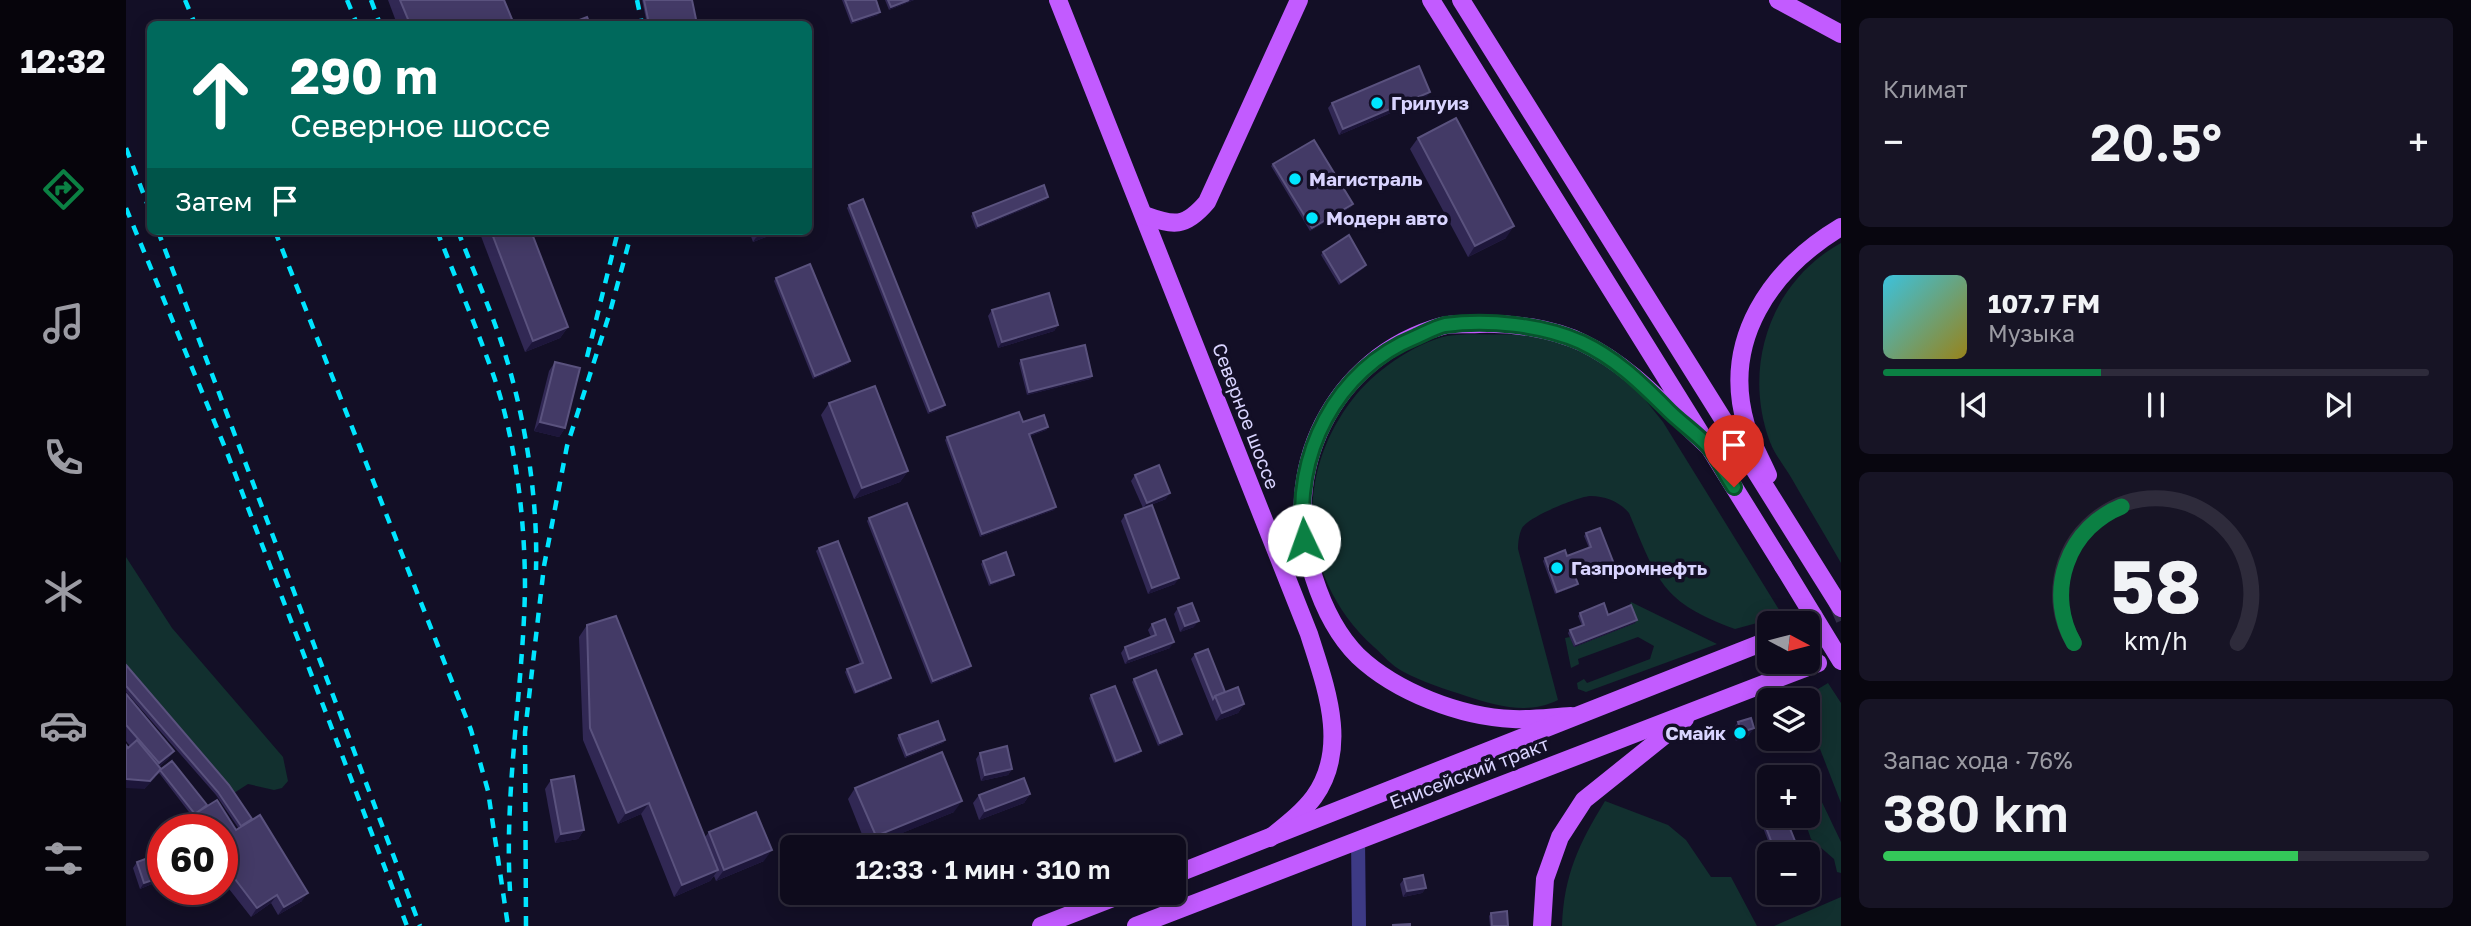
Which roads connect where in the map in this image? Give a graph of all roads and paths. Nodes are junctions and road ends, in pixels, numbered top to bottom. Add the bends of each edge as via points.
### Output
1 (1058, 0) edge
2 (1299, 0) edge
3 (1431, 0) edge
4 (1461, 0) edge
5 (1778, 0) edge
6 (1841, 34) edge
7 (1144, 215) junction
8 (1841, 227) edge
9 (1709, 447) junction
10 (1793, 533) junction
11 (1841, 608) edge
12 (1757, 645) edge
13 (1841, 661) edge
14 (1789, 674) edge
15 (1702, 707) junction
16 (1571, 716) junction
17 (1270, 838) junction
18 (1358, 839) junction
19 (1186, 870) edge
20 (1095, 905) edge
21 (1041, 926) edge
22 (1136, 926) edge
23 (1359, 926) edge
24 (1542, 926) edge

1 - 7 main road, Северное шоссе
2 - 7 main road via 1207,202 1194,218 1181,222 1167,223
3 - 9 main road
4 - 10 main road
5 - 6 main road
7 - 17 main road, Северное шоссе via 1330,698 1332,744 1320,784 1303,810
8 - 10 main road via 1812,244 1766,293 1747,333 1742,363 1746,426
9 - 13 main road, bridge
9 - 16 main road via 1620,364 1581,342 1541,329 1495,324 1444,326 1403,342 1362,368 1312,444 1303,480 1301,523 1306,557 1320,598 1358,655 1386,677 1464,710 1512,719
10 - 11 main road
12 - 16 main road, Енисейский тракт
14 - 15 main road, Енисейский тракт
15 - 18 main road, Енисейский тракт
15 - 24 main road via 1584,800 1560,837 1545,879
16 - 17 main road, Енисейский тракт
17 - 19 main road, Енисейский тракт
18 - 22 main road, Енисейский тракт
18 - 23 street
20 - 21 main road

